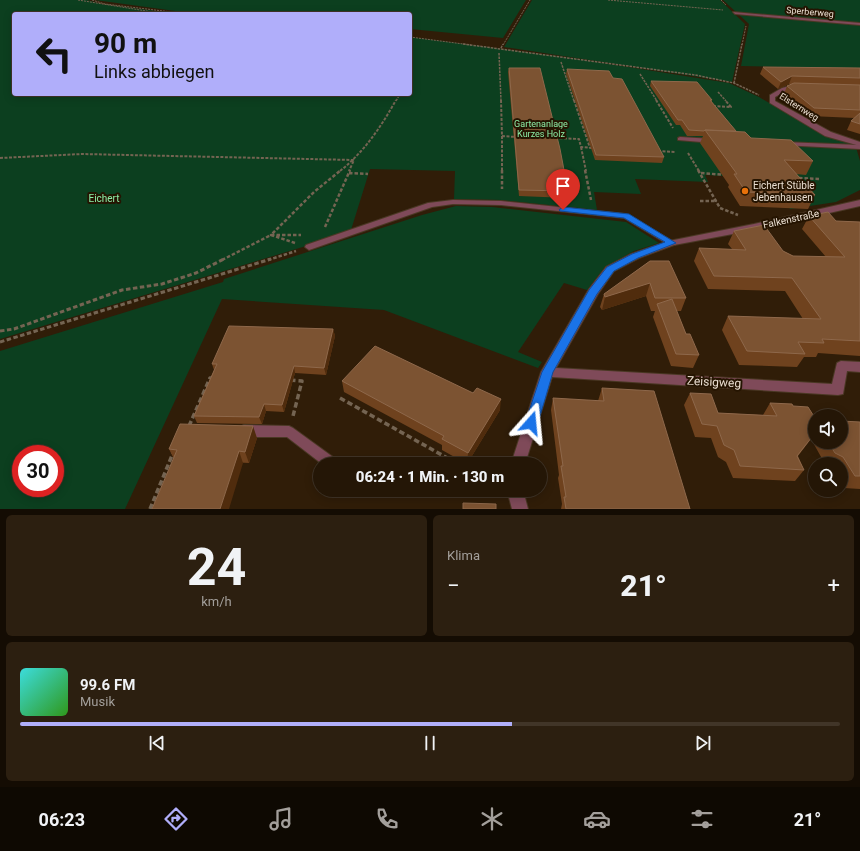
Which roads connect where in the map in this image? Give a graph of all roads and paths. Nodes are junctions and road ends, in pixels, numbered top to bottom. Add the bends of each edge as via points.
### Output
1 (78, 0) edge
2 (92, 0) edge
3 (530, 0) edge
4 (608, 0) edge
5 (726, 11) dead end
6 (151, 12) edge
7 (171, 12) edge
8 (735, 13) joint
9 (860, 24) edge
10 (412, 37) edge
11 (500, 48) junction
12 (499, 53) dead end
13 (561, 62) dead end
14 (640, 74) dead end
15 (734, 83) junction
16 (803, 88) edge
17 (718, 92) dead end
18 (399, 96) edge
19 (772, 102) junction
20 (658, 104) junction
21 (666, 105) edge
22 (709, 106) edge
23 (502, 136) junction
24 (518, 137) edge
25 (548, 138) edge
26 (680, 139) junction
27 (718, 141) edge
28 (772, 143) edge
29 (860, 145) edge
30 (581, 147) junction
31 (590, 148) junction
32 (597, 148) edge
33 (658, 151) edge
34 (688, 152) junction
35 (0, 158) edge
36 (354, 160) junction
37 (349, 173) junction
38 (700, 173) junction
39 (368, 174) dead end
40 (732, 175) edge
41 (795, 178) edge
42 (819, 179) dead end
43 (700, 201) dead end
44 (717, 201) junction
45 (501, 203) junction
46 (860, 204) edge
47 (594, 213) junction
48 (762, 225) junction
49 (325, 228) dead end
50 (271, 235) junction
51 (672, 243) junction
52 (309, 248) junction
53 (0, 331) edge
54 (0, 342) edge
55 (860, 367) edge
56 (547, 372) junction
57 (218, 378) edge
58 (287, 380) edge
59 (340, 398) dead end
60 (184, 428) edge
61 (235, 431) edge
62 (289, 432) junction
63 (174, 450) edge
64 (323, 457) edge
65 (445, 457) edge
66 (520, 457) edge
67 (517, 497) edge
68 (150, 509) edge
69 (520, 509) edge

1 - 6 path
2 - 7 path via 105,4
3 - 11 path
4 - 5 path
8 - 9 street, Sperberweg
8 - 15 path via 747,24
10 - 11 path
11 - 15 path via 688,74
12 - 23 path
13 - 31 path
14 - 20 path
15 - 19 path
16 - 19 street, Elsternweg via 788,87 772,96
17 - 22 path via 731,107
18 - 36 path via 378,130
19 - 29 street, Elsternweg via 828,134
20 - 21 path
20 - 26 path
23 - 24 path
23 - 45 path
25 - 30 path via 579,139
26 - 27 lane
26 - 34 path
28 - 29 lane
30 - 31 path
30 - 47 path
31 - 32 path
33 - 34 path
34 - 38 path
35 - 36 path via 82,154
36 - 37 path
36 - 50 path via 314,192
37 - 39 path
37 - 49 path
38 - 40 path
38 - 44 path
41 - 42 path
43 - 44 path
44 - 48 path via 720,208
45 - 47 lane
45 - 52 lane via 453,202 431,205
46 - 48 street, Falkenstraße
47 - 51 lane via 626,216
48 - 51 street, Falkenstraße
50 - 52 path
50 - 53 path via 196,274 162,284 122,290 14,329
51 - 56 street, Falkenstraße via 635,256 610,269 592,292
52 - 54 path
55 - 56 street, Zeisigweg via 841,366 838,390
56 - 66 street, Falkenstraße
57 - 60 path via 210,378 188,429
58 - 62 path via 302,380
59 - 65 path
61 - 62 lane
62 - 64 lane
63 - 68 path
67 - 69 street

